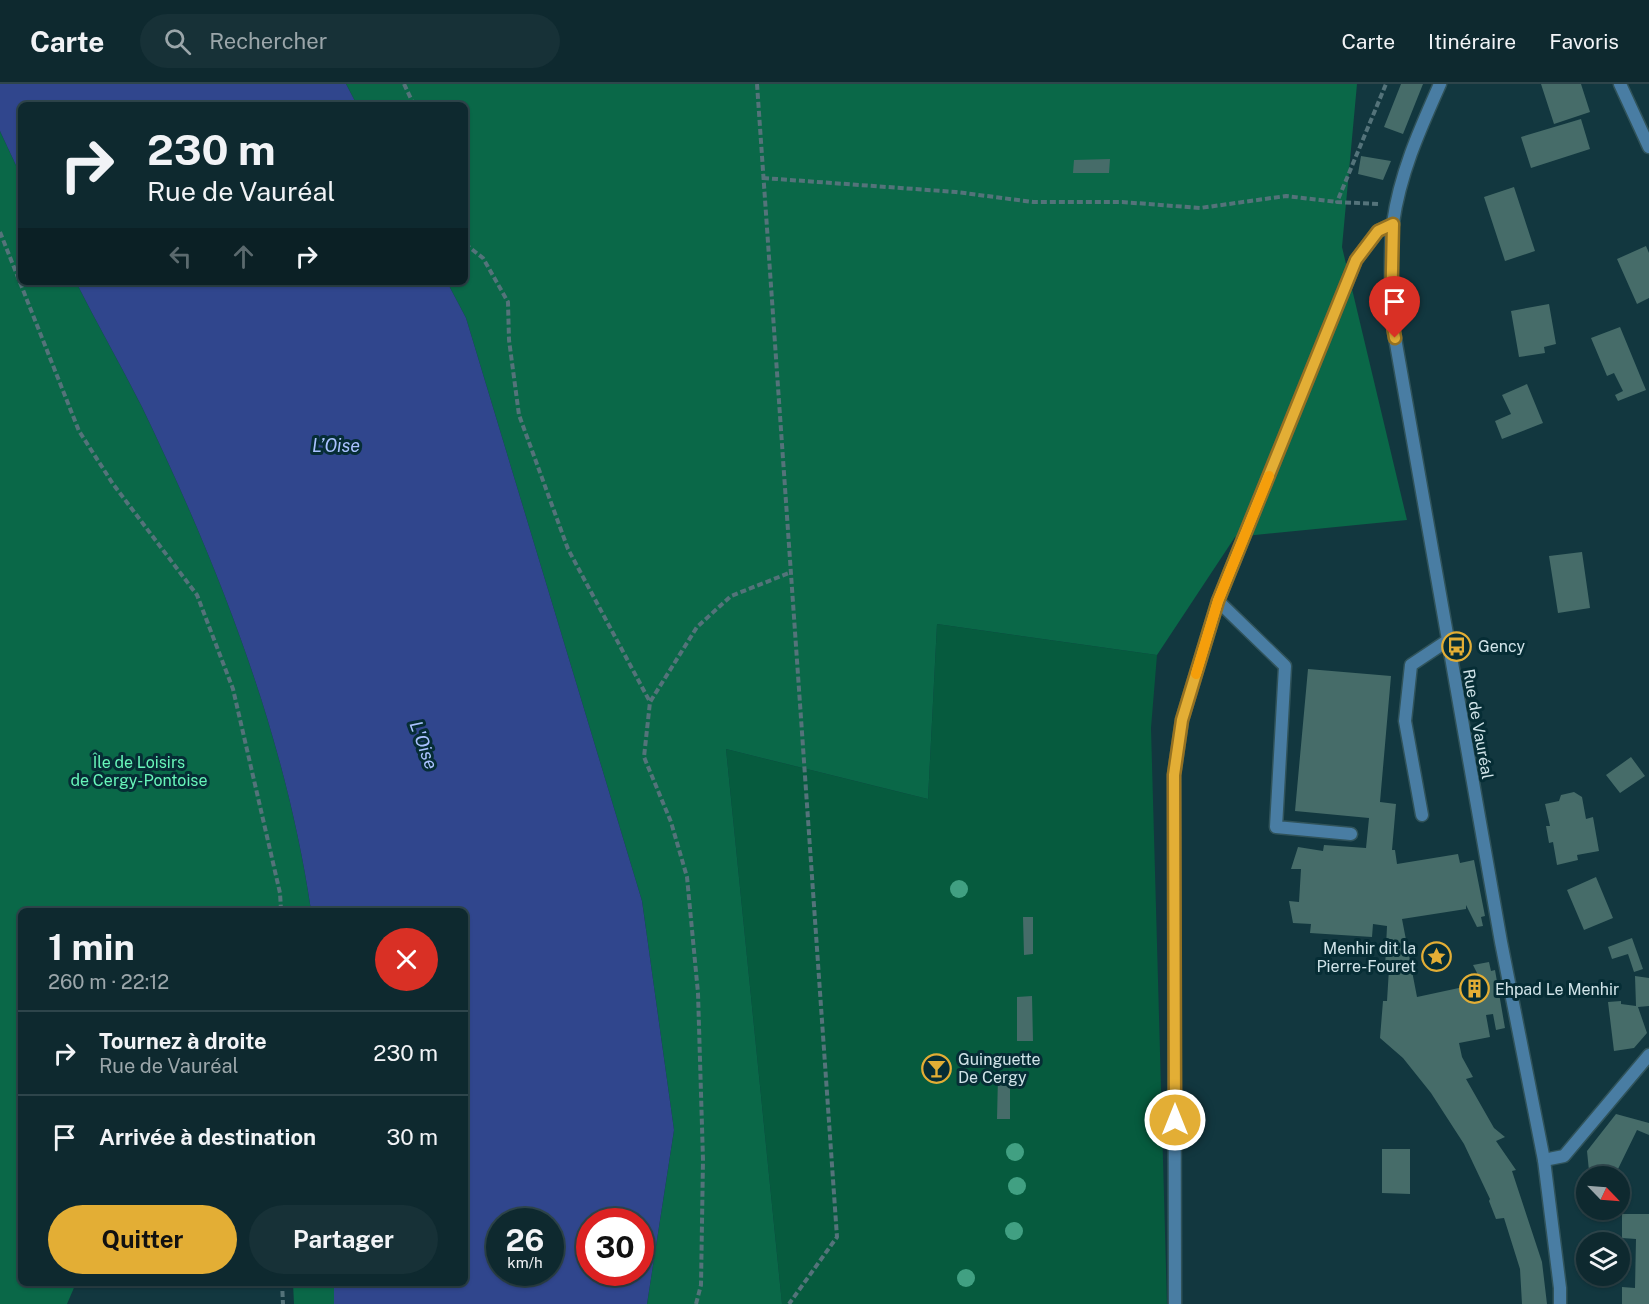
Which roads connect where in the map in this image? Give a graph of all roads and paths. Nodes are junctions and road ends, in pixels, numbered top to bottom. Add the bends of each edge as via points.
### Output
1 (404, 84) edge
2 (757, 84) edge
3 (1386, 84) edge
4 (1440, 84) edge
5 (1620, 84) edge
6 (413, 102) edge
7 (1649, 147) edge
8 (763, 178) junction
9 (1337, 202) junction
10 (1397, 204) junction
11 (1393, 224) junction
12 (0, 232) edge
13 (468, 246) edge
14 (18, 277) edge
15 (21, 285) edge
16 (789, 573) junction
17 (1218, 601) junction
18 (1448, 640) junction
19 (650, 702) junction
20 (1422, 815) dead end
21 (1350, 834) dead end
22 (281, 908) edge
23 (1649, 1055) edge
24 (1544, 1160) junction
25 (282, 1286) edge
26 (283, 1304) edge
27 (696, 1304) edge
28 (789, 1304) edge
29 (1175, 1304) edge
30 (1560, 1304) edge

1 - 6 path
2 - 8 path
3 - 9 path
4 - 10 street, Rue de Vauréal via 1410,153
5 - 7 street
8 - 9 path via 956,192 1033,202 1122,202 1200,208 1286,196
8 - 16 path
9 - 10 path
10 - 11 street, Rue de Vauréal
11 - 17 street via 1378,231 1356,260
11 - 18 street, Rue de Vauréal via 1391,315
12 - 14 path
13 - 19 path via 483,258 508,302 519,415 568,549
15 - 22 path via 79,431 113,484 197,595 233,689
16 - 19 path via 731,596 697,627
16 - 28 path via 796,614 837,1237
17 - 21 street via 1285,666 1276,827
17 - 29 street via 1182,720 1174,775
18 - 20 street via 1411,665 1405,721
18 - 24 street, Rue de Vauréal
19 - 27 path via 644,757 671,822 687,877 698,993 703,1160 701,1285
23 - 24 street via 1564,1156
24 - 30 street, Rue de Vauréal
25 - 26 path

